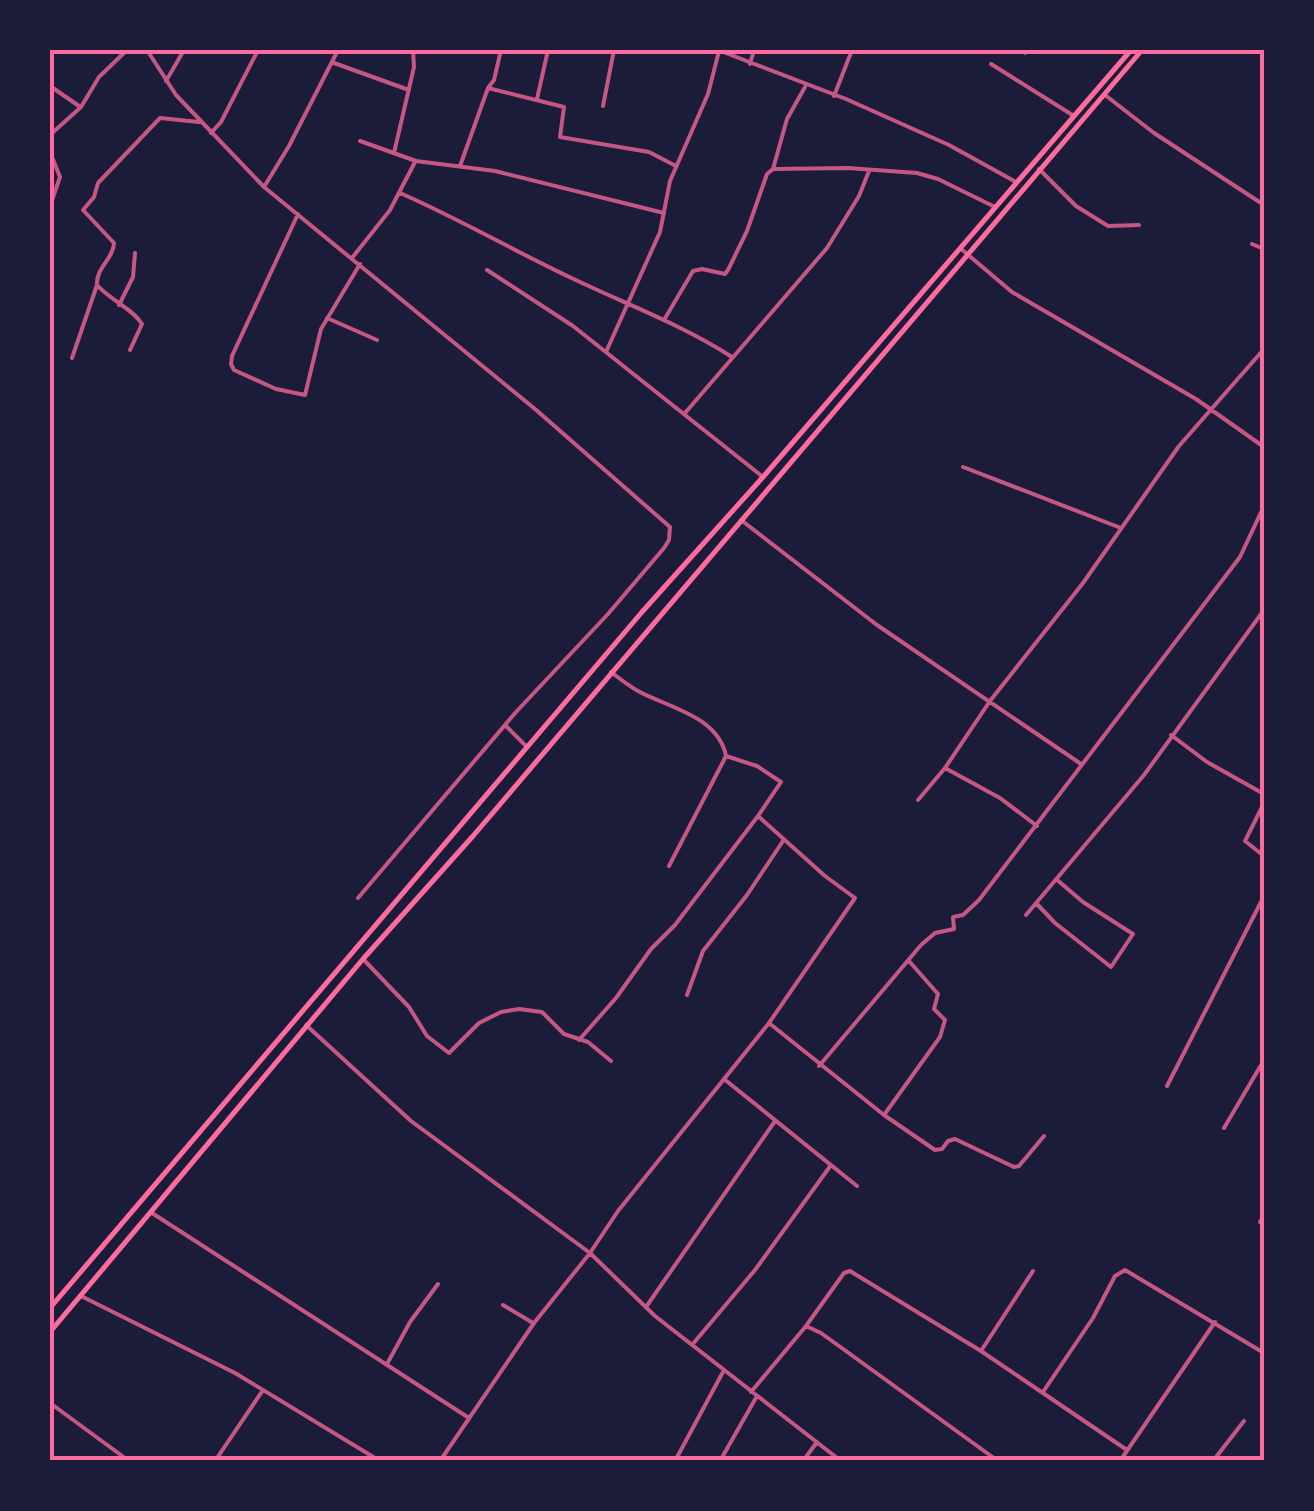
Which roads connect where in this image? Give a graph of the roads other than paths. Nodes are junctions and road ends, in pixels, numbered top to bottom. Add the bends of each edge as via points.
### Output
1 (127, 50) edge
2 (147, 50) edge
3 (184, 50) edge
4 (258, 50) edge
5 (338, 50) edge
6 (413, 50) edge
7 (501, 50) edge
8 (548, 50) edge
9 (614, 50) edge
10 (718, 50) edge
11 (754, 50) edge
12 (852, 50) edge
13 (1131, 50) edge
14 (1142, 50) edge
15 (334, 63) junction
16 (750, 64) junction
17 (990, 64) dead end
18 (166, 80) junction
19 (50, 86) edge
20 (806, 86) junction
21 (488, 88) junction
22 (410, 90) junction
23 (1105, 95) junction
24 (834, 96) junction
25 (536, 101) junction
26 (603, 106) dead end
27 (80, 107) junction
28 (1074, 116) junction
29 (200, 122) junction
30 (211, 133) junction
31 (50, 135) edge
32 (360, 142) dead end
33 (50, 152) edge
34 (394, 153) junction
35 (416, 160) junction
36 (460, 166) junction
37 (676, 166) junction
38 (773, 169) junction
39 (1040, 169) junction
40 (869, 172) junction
41 (1016, 182) junction
42 (264, 187) junction
43 (400, 193) junction
44 (50, 206) edge
45 (1264, 206) edge
46 (995, 208) junction
47 (298, 213) junction
48 (664, 213) junction
49 (1139, 225) dead end
50 (1252, 244) dead end
51 (960, 248) junction
52 (1264, 249) edge
53 (135, 253) dead end
54 (967, 254) junction
55 (352, 258) junction
56 (360, 264) junction
57 (486, 270) dead end
58 (98, 285) junction
59 (627, 304) junction
60 (118, 305) junction
61 (327, 318) junction
62 (664, 320) junction
63 (377, 340) dead end
64 (130, 350) dead end
65 (1264, 350) edge
66 (606, 352) junction
67 (732, 357) junction
68 (72, 358) dead end
69 (1211, 409) junction
70 (685, 413) junction
71 (1264, 448) edge
72 (962, 467) dead end
73 (764, 477) junction
74 (1264, 506) edge
75 (1262, 513) edge
76 (741, 520) junction
77 (1121, 528) junction
78 (1264, 610) edge
79 (612, 672) junction
80 (990, 701) junction
81 (505, 726) junction
82 (1170, 735) junction
83 (527, 746) junction
84 (726, 756) junction
85 (1081, 764) junction
86 (946, 768) junction
87 (1264, 794) edge
88 (918, 800) dead end
89 (1264, 802) edge
90 (758, 816) junction
91 (1037, 826) junction
92 (783, 841) junction
93 (1264, 856) edge
94 (669, 866) dead end
95 (1056, 879) junction
96 (1264, 896) edge
97 (358, 898) dead end
98 (1036, 903) junction
99 (1026, 915) dead end
100 (362, 959) junction
101 (909, 961) junction
102 (687, 996) dead end
103 (768, 1023) junction
104 (306, 1026) junction
105 (579, 1040) junction
106 (1264, 1060) edge
107 (610, 1061) dead end
108 (819, 1066) junction
109 (724, 1079) junction
110 (1166, 1086) dead end
111 (884, 1115) junction
112 (775, 1121) junction
113 (1224, 1128) dead end
114 (1044, 1136) dead end
115 (832, 1165) junction
116 (857, 1186) dead end
117 (152, 1214) junction
118 (1264, 1214) edge
119 (1260, 1222) dead end
120 (590, 1253) junction
121 (1033, 1271) dead end
122 (438, 1284) dead end
123 (81, 1296) junction
124 (502, 1304) dead end
125 (646, 1307) junction
126 (50, 1308) edge
127 (1215, 1322) junction
128 (534, 1323) junction
129 (806, 1326) junction
130 (50, 1332) edge
131 (692, 1344) junction
132 (981, 1351) junction
133 (1264, 1353) edge
134 (387, 1364) junction
135 (724, 1370) junction
136 (263, 1390) junction
137 (1044, 1392) junction
138 (754, 1394) junction
139 (50, 1402) edge
140 (469, 1418) junction
141 (1244, 1420) dead end
142 (817, 1442) junction
143 (1127, 1450) junction
144 (130, 1461) edge
145 (215, 1461) edge
146 (380, 1461) edge
147 (440, 1461) edge
148 (675, 1461) edge
149 (720, 1461) edge
150 (803, 1461) edge
151 (841, 1461) edge
152 (998, 1461) edge
153 (1120, 1461) edge
154 (1213, 1461) edge

1 - 27 street
2 - 18 street
3 - 18 street
4 - 30 street
5 - 15 street
6 - 22 street
7 - 21 street
8 - 25 street
9 - 26 street
10 - 16 street
10 - 37 street via 708,94
11 - 16 street
12 - 24 street
13 - 28 highway
14 - 23 highway
15 - 22 street
15 - 42 street
16 - 20 street
17 - 28 street
18 - 29 street
19 - 27 street
20 - 24 street
20 - 38 street via 787,119
21 - 25 street
21 - 36 street
22 - 34 street
23 - 39 highway
23 - 45 street
24 - 41 street via 950,145
25 - 37 street via 564,107 560,137 649,152
27 - 31 street
28 - 41 highway
29 - 30 street
29 - 58 street via 160,118 98,183 83,210 111,237 114,250 98,271
30 - 42 street
32 - 34 street
33 - 44 street via 60,177
34 - 35 street
35 - 36 street
35 - 43 street
36 - 48 street
37 - 48 street
38 - 40 street
38 - 62 street via 725,274 693,271
39 - 49 street via 1076,206 1108,226
39 - 54 highway
40 - 46 street via 918,173
40 - 67 street via 827,248
41 - 46 highway
42 - 47 street
43 - 55 street
43 - 59 street
46 - 51 highway
47 - 55 street
47 - 61 street via 231,364 234,370 304,395
48 - 59 street
50 - 52 street
51 - 54 street
51 - 73 highway
53 - 60 street via 133,277
54 - 69 street via 1012,292
54 - 76 highway
55 - 56 street
56 - 61 street
56 - 81 street via 670,527 664,548
57 - 66 street
58 - 60 street
58 - 68 street
59 - 62 street
59 - 66 street
60 - 64 street via 142,324
61 - 63 street
62 - 67 street
65 - 69 street
66 - 70 street
67 - 70 street
69 - 71 street
69 - 77 street
70 - 73 street
72 - 77 street
73 - 83 highway
74 - 75 street
75 - 85 street via 1240,558
76 - 79 highway
76 - 80 street
77 - 80 street
78 - 82 street
79 - 84 street via 708,726
79 - 100 highway
80 - 85 street
80 - 86 street
81 - 83 street
81 - 97 street
82 - 87 street
82 - 95 street
83 - 126 highway
84 - 90 street via 782,782
84 - 94 street
85 - 91 street
86 - 88 street
86 - 91 street
89 - 93 street via 1245,841
90 - 92 street
90 - 105 street
91 - 101 street via 979,900 953,917 954,929 935,933
92 - 102 street via 703,952
92 - 103 street via 855,898
95 - 98 street
95 - 98 street via 1133,934 1111,967
96 - 110 street
98 - 99 street
100 - 104 highway
100 - 105 street via 449,1053 480,1023 519,1009 542,1012
101 - 108 street
101 - 111 street via 938,994 934,1009 946,1020
103 - 108 street
103 - 109 street
104 - 117 highway
104 - 120 street via 411,1121
105 - 107 street
106 - 113 street
108 - 111 street
109 - 112 street
109 - 120 street
111 - 114 street via 934,1150 955,1139 1014,1168
112 - 115 street
112 - 125 street
115 - 116 street
115 - 131 street
117 - 123 highway
117 - 134 street
118 - 119 street
120 - 125 street
120 - 128 street
121 - 132 street
122 - 134 street
123 - 130 highway
123 - 136 street
124 - 128 street
125 - 131 street
127 - 133 street
127 - 137 street via 1131,1272 1118,1272
127 - 143 street
128 - 140 street
129 - 132 street via 850,1271
129 - 138 street
129 - 152 street
131 - 135 street
132 - 137 street
134 - 140 street
135 - 138 street
135 - 148 street
136 - 145 street
136 - 146 street
137 - 143 street
138 - 142 street
138 - 149 street
139 - 144 street
140 - 147 street
141 - 154 street
142 - 150 street
142 - 151 street
143 - 153 street

